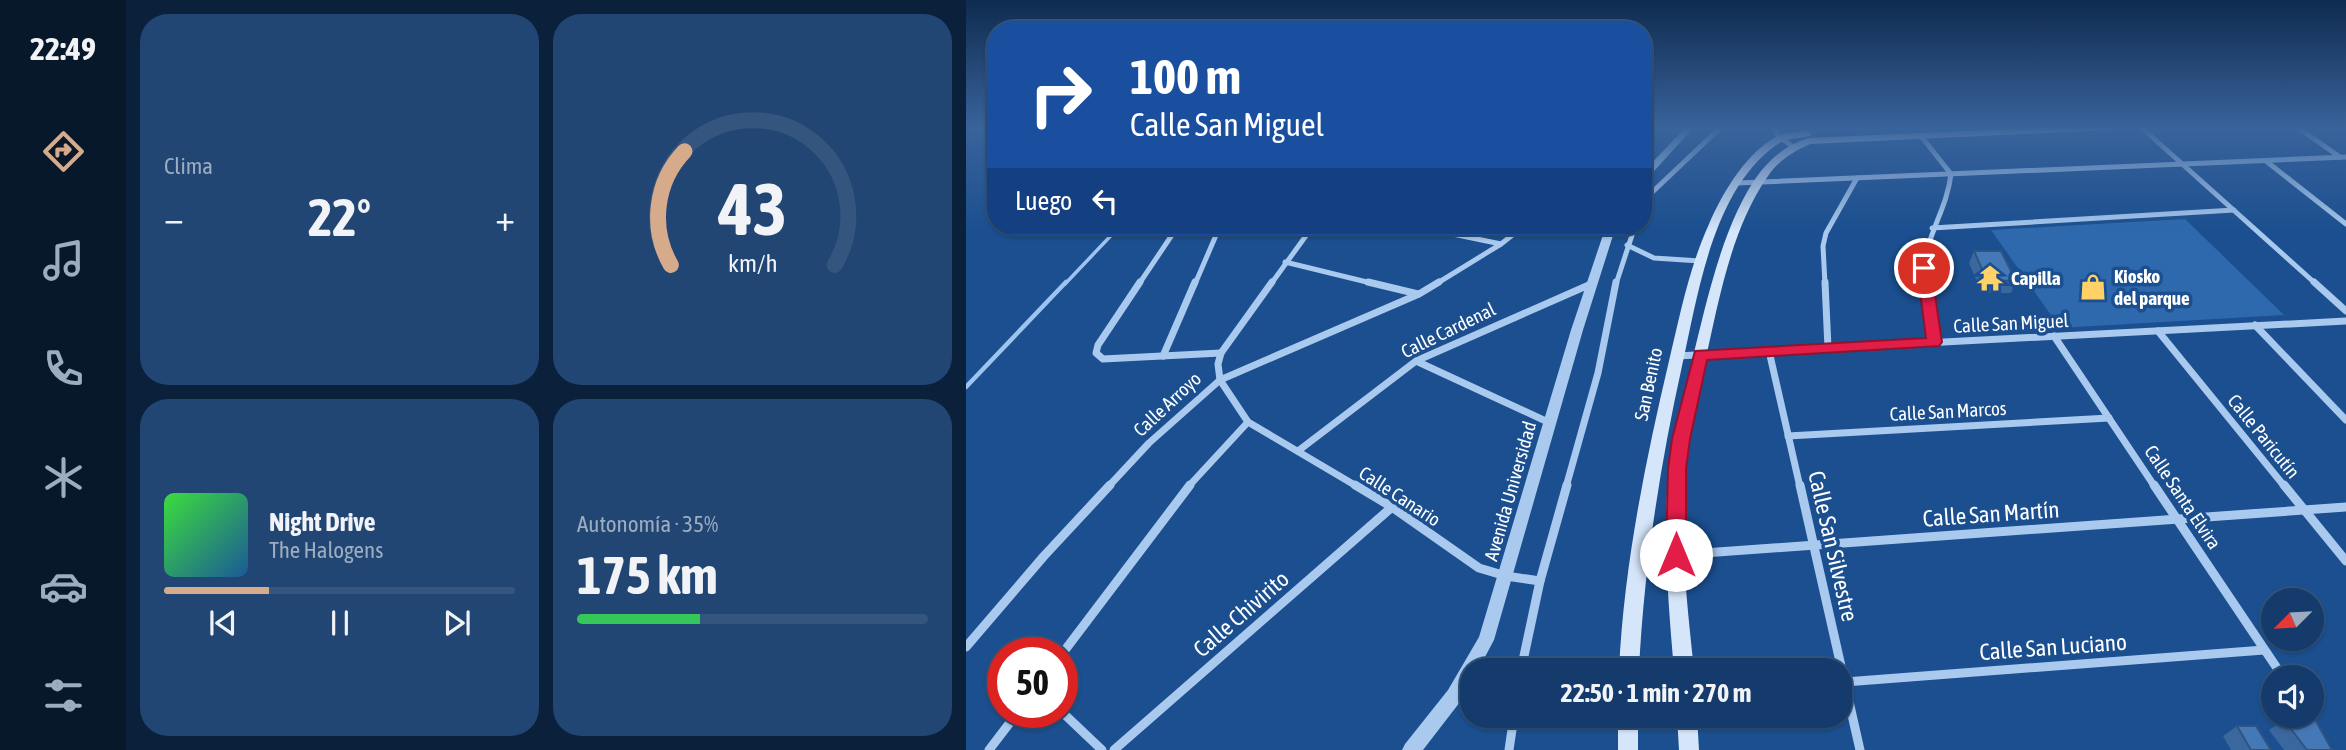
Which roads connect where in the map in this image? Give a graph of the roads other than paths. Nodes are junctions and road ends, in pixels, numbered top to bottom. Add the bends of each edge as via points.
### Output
1 (1685, 162) edge
2 (1755, 162) edge
3 (1770, 162) edge
4 (1942, 162) edge
5 (2180, 162) edge
6 (2245, 162) edge
7 (2267, 162) edge
8 (2183, 165) junction
9 (1951, 174) junction
10 (1857, 178) junction
11 (1760, 182) junction
12 (1737, 183) junction
13 (1652, 193) edge
14 (2234, 210) junction
15 (2346, 224) edge
16 (1931, 228) junction
17 (1172, 235) edge
18 (1216, 235) edge
19 (1306, 235) edge
20 (1458, 235) edge
21 (1512, 235) edge
22 (1608, 235) edge
23 (1632, 235) edge
24 (1501, 244) junction
25 (1628, 245) junction
26 (1700, 261) junction
27 (1285, 262) junction
28 (1591, 284) junction
29 (1419, 294) junction
30 (2346, 312) edge
31 (2346, 321) edge
32 (2255, 325) junction
33 (2158, 331) junction
34 (2054, 336) junction
35 (1934, 342) junction
36 (1828, 348) junction
37 (1769, 351) junction
38 (1221, 353) junction
39 (1700, 355) junction
40 (1163, 356) junction
41 (1677, 356) junction
42 (1416, 362) junction
43 (1220, 380) junction
44 (2109, 418) junction
45 (2346, 420) edge
46 (1248, 422) junction
47 (1550, 423) junction
48 (1788, 436) junction
49 (1298, 451) junction
50 (1392, 507) junction
51 (2346, 507) edge
52 (2305, 510) junction
53 (2177, 520) junction
54 (1814, 545) junction
55 (1676, 555) junction
56 (2346, 561) edge
57 (1639, 563) junction
58 (1506, 576) junction
59 (1540, 581) junction
60 (1075, 637) edge
61 (2261, 646) edge
62 (966, 647) edge
63 (2261, 650) edge
64 (1524, 658) edge
65 (1630, 658) edge
66 (1683, 658) edge
67 (1840, 658) edge
68 (1852, 681) edge
69 (1852, 714) edge
70 (1006, 728) edge
71 (1078, 728) edge
72 (1512, 728) edge
73 (1628, 728) edge
74 (1688, 728) edge
75 (989, 750) edge
76 (1101, 750) edge
77 (1114, 750) edge
78 (1411, 750) edge
79 (1509, 750) edge
80 (1628, 750) edge
81 (1689, 750) edge
82 (1860, 750) edge

1 - 13 street
2 - 12 main road, San Benito
3 - 11 main road
4 - 9 street
5 - 8 street
6 - 8 street
7 - 15 street
8 - 9 street
8 - 14 street
9 - 10 street
9 - 16 street
10 - 11 street
10 - 36 street via 1823,246
11 - 12 street
11 - 39 main road via 1721,269
12 - 26 main road, San Benito
14 - 16 street
14 - 30 street
16 - 35 street via 1924,268
17 - 40 street via 1096,353 1103,359
18 - 40 street
19 - 27 street
20 - 24 street
21 - 24 street, Calle Arroyo
22 - 28 street, Avenida Universidad
23 - 25 street
24 - 29 street, Calle Arroyo
25 - 26 street via 1654,258
25 - 59 street
26 - 41 main road, San Benito
27 - 29 street
27 - 38 street
28 - 42 street, Calle Cardenal
28 - 47 street, Avenida Universidad
29 - 43 street, Calle Arroyo
31 - 32 street, Calle San Miguel
32 - 33 street, Calle San Miguel
32 - 45 street
33 - 34 street, Calle San Miguel
33 - 52 street, Calle Paricutín
34 - 35 street, Calle San Miguel
34 - 44 street, Calle Santa Elvira
35 - 36 street, Calle San Miguel
36 - 37 street, Calle San Miguel
37 - 39 street, Calle San Miguel
37 - 48 street, Calle San Silvestre
38 - 40 street
38 - 43 street
39 - 41 street, Calle San Miguel
39 - 55 main road via 1677,469
41 - 57 main road, San Benito via 1653,466
42 - 47 street
42 - 49 street, Calle Cardenal
43 - 46 street
43 - 62 street, Calle Arroyo via 1149,443
44 - 48 street, Calle San Marcos
44 - 53 street, Calle Santa Elvira
46 - 49 street, Calle Canario
46 - 60 street via 1176,500
47 - 58 street, Avenida Universidad
48 - 54 street, Calle San Silvestre
49 - 50 street, Calle Canario
50 - 58 street, Calle Canario via 1479,568
50 - 77 street, Calle Chivirito
51 - 52 street, Calle San Martín
52 - 53 street, Calle San Martín
52 - 56 street, Calle Paricutín
53 - 54 street, Calle San Martín
53 - 61 street, Calle Santa Elvira
54 - 55 street, Calle San Martín
54 - 67 street, Calle San Silvestre
55 - 57 street, Calle San Martín
55 - 66 main road
57 - 65 main road, San Benito
58 - 59 street, Calle Canario
58 - 78 street, Avenida Universidad via 1471,671
59 - 64 street
63 - 68 street, Calle San Luciano
69 - 82 street, Calle San Silvestre
70 - 75 street
71 - 76 street
72 - 79 street
73 - 80 main road
74 - 81 main road

